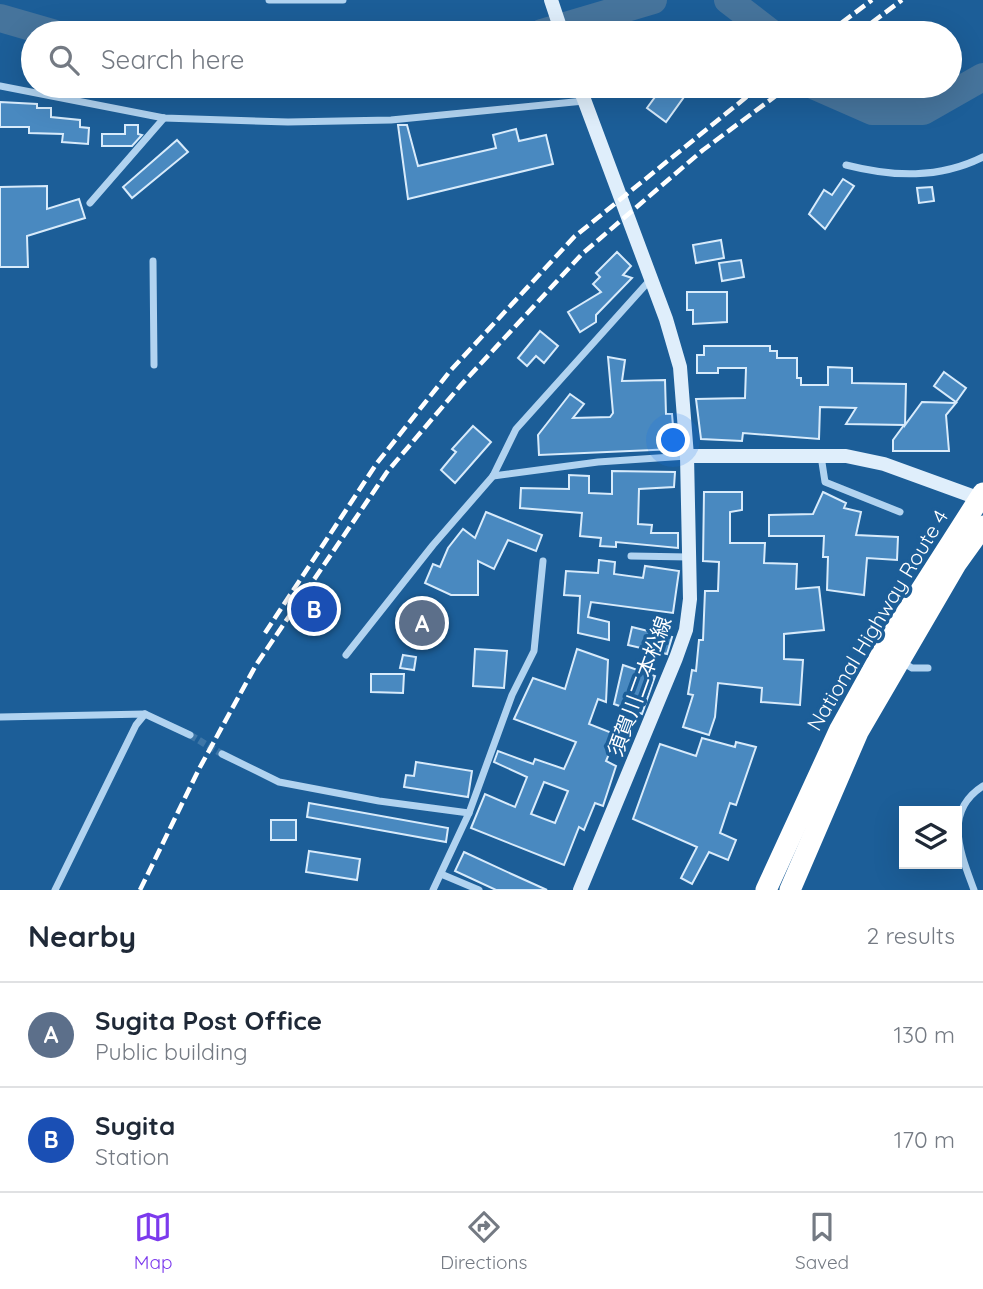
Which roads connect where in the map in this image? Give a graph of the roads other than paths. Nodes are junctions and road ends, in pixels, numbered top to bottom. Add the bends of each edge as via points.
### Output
1 (269, 0) edge
2 (343, 0) edge
3 (551, 0) edge
4 (558, 21) edge
5 (0, 86) edge
6 (21, 90) edge
7 (62, 98) edge
8 (546, 98) edge
9 (583, 98) edge
10 (164, 118) junction
11 (983, 157) edge
12 (846, 165) dead end
13 (90, 203) dead end
14 (153, 261) dead end
15 (650, 280) junction
16 (154, 365) dead end
17 (821, 455) junction
18 (687, 456) junction
19 (493, 476) junction
20 (982, 497) edge
21 (900, 512) dead end
22 (983, 526) edge
23 (631, 555) dead end
24 (689, 557) junction
25 (543, 561) dead end
26 (346, 655) dead end
27 (901, 662) junction
28 (928, 668) dead end
29 (145, 714) junction
30 (0, 717) edge
31 (190, 735) tunnel mouth
32 (222, 754) tunnel mouth
33 (983, 786) edge
34 (469, 813) junction
35 (441, 874) junction
36 (55, 890) edge
37 (433, 890) edge
38 (479, 890) edge
39 (579, 890) edge
40 (766, 890) edge
41 (790, 890) edge
42 (974, 890) edge

1 - 2 street
3 - 4 main road
5 - 6 street
7 - 10 street
8 - 10 street via 391,120
9 - 15 main road, 須賀川二本松線
10 - 13 street
11 - 12 street via 963,167 927,174 872,172
14 - 16 street
15 - 18 main road, 須賀川二本松線 via 680,367
15 - 19 street via 516,429
17 - 18 main road
17 - 20 main road via 884,464
17 - 21 street via 825,482
18 - 19 street via 598,461
18 - 24 main road, 須賀川二本松線
19 - 26 street
20 - 40 highway, National Highway Route 4 via 891,637 835,738
22 - 27 highway, National Highway Route 4 via 956,564
23 - 24 street
24 - 39 main road, 須賀川二本松線 via 686,630
25 - 34 street via 534,651 512,695
27 - 28 street
27 - 41 highway, National Highway Route 4 via 858,732
29 - 30 street
29 - 31 street
29 - 36 street
32 - 34 street via 279,782
33 - 42 street via 962,808 957,821 957,840
34 - 35 street
35 - 37 street
35 - 38 street

